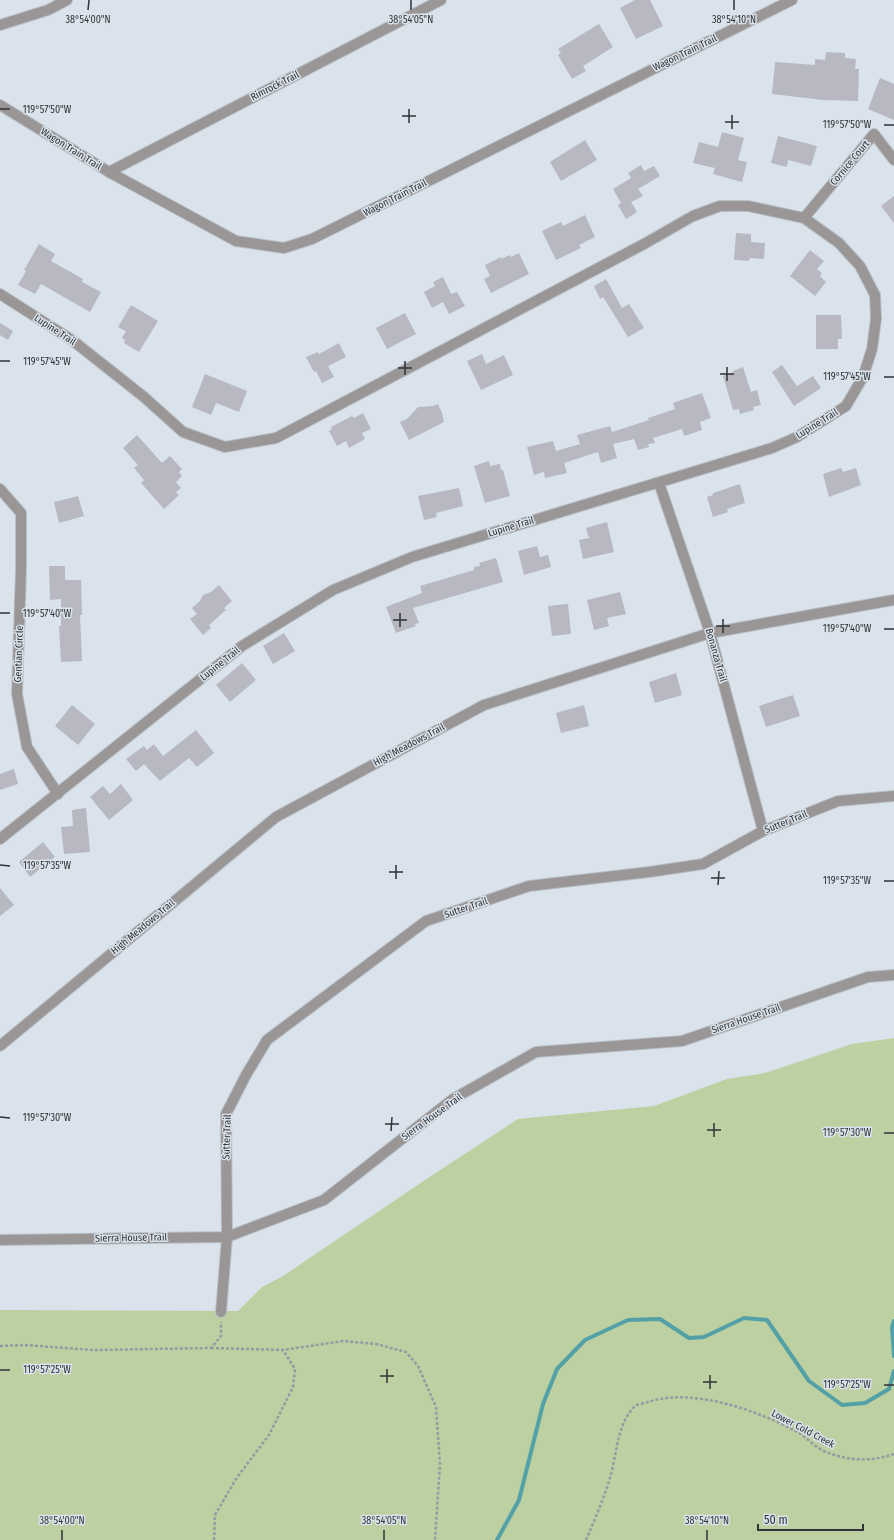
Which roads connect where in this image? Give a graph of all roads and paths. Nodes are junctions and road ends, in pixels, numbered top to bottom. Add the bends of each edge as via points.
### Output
1 (67, 0) edge
2 (441, 0) edge
3 (792, 0) edge
4 (0, 25) edge
5 (0, 105) edge
6 (894, 160) edge
7 (109, 172) junction
8 (804, 218) junction
9 (0, 294) edge
10 (659, 482) junction
11 (0, 489) edge
12 (894, 600) edge
13 (710, 633) junction
14 (58, 794) junction
15 (894, 796) edge
16 (763, 831) junction
17 (0, 839) edge
18 (894, 975) edge
19 (0, 1046) edge
20 (227, 1237) junction
21 (0, 1240) edge
22 (221, 1312) joint
23 (0, 1346) edge
24 (211, 1348) junction
25 (283, 1350) junction
26 (894, 1454) edge
27 (214, 1540) edge
28 (434, 1540) edge
29 (586, 1540) edge

1 - 4 street via 48,10
2 - 7 street, Rimrock Trail
3 - 7 street, Wagon Train Trail via 312,239 284,248 236,241
5 - 7 street, Wagon Train Trail
6 - 8 street, Cornice Court via 874,134
8 - 9 street, Lupine Trail via 748,206 720,206 693,216 276,438 225,447 184,432 72,340
8 - 10 street, Lupine Trail via 838,243 860,266 875,295 876,319 872,349 863,377 846,406 797,437 772,448
10 - 13 street, Bonanza Trail
10 - 14 street, Lupine Trail via 412,557 333,590 242,646
11 - 14 street, Gentian Circle via 21,513 18,694 27,747
12 - 13 street, High Meadows Trail
13 - 16 street, Bonanza Trail
13 - 19 street, High Meadows Trail via 484,705 276,817
14 - 17 street, Lupine Trail
15 - 16 street, Sutter Trail via 838,801
16 - 20 street, Sutter Trail via 703,864 529,886 426,921 267,1040 226,1114
18 - 20 street, Sierra House Trail via 868,977 682,1041 536,1052 453,1099 324,1200
20 - 21 street, Sierra House Trail
20 - 22 street, Sutter Trail
22 - 24 path via 221,1336
23 - 24 path via 25,1345 93,1350
24 - 25 path
25 - 27 path via 295,1369 293,1387 269,1435 236,1479 215,1515
25 - 28 path via 343,1341 376,1344 406,1352 418,1366 436,1407 440,1464
26 - 29 path, Lower Cold Creek via 880,1459 852,1460 825,1452 799,1434 770,1419 726,1403 678,1397 656,1399 635,1406 624,1421 610,1481

